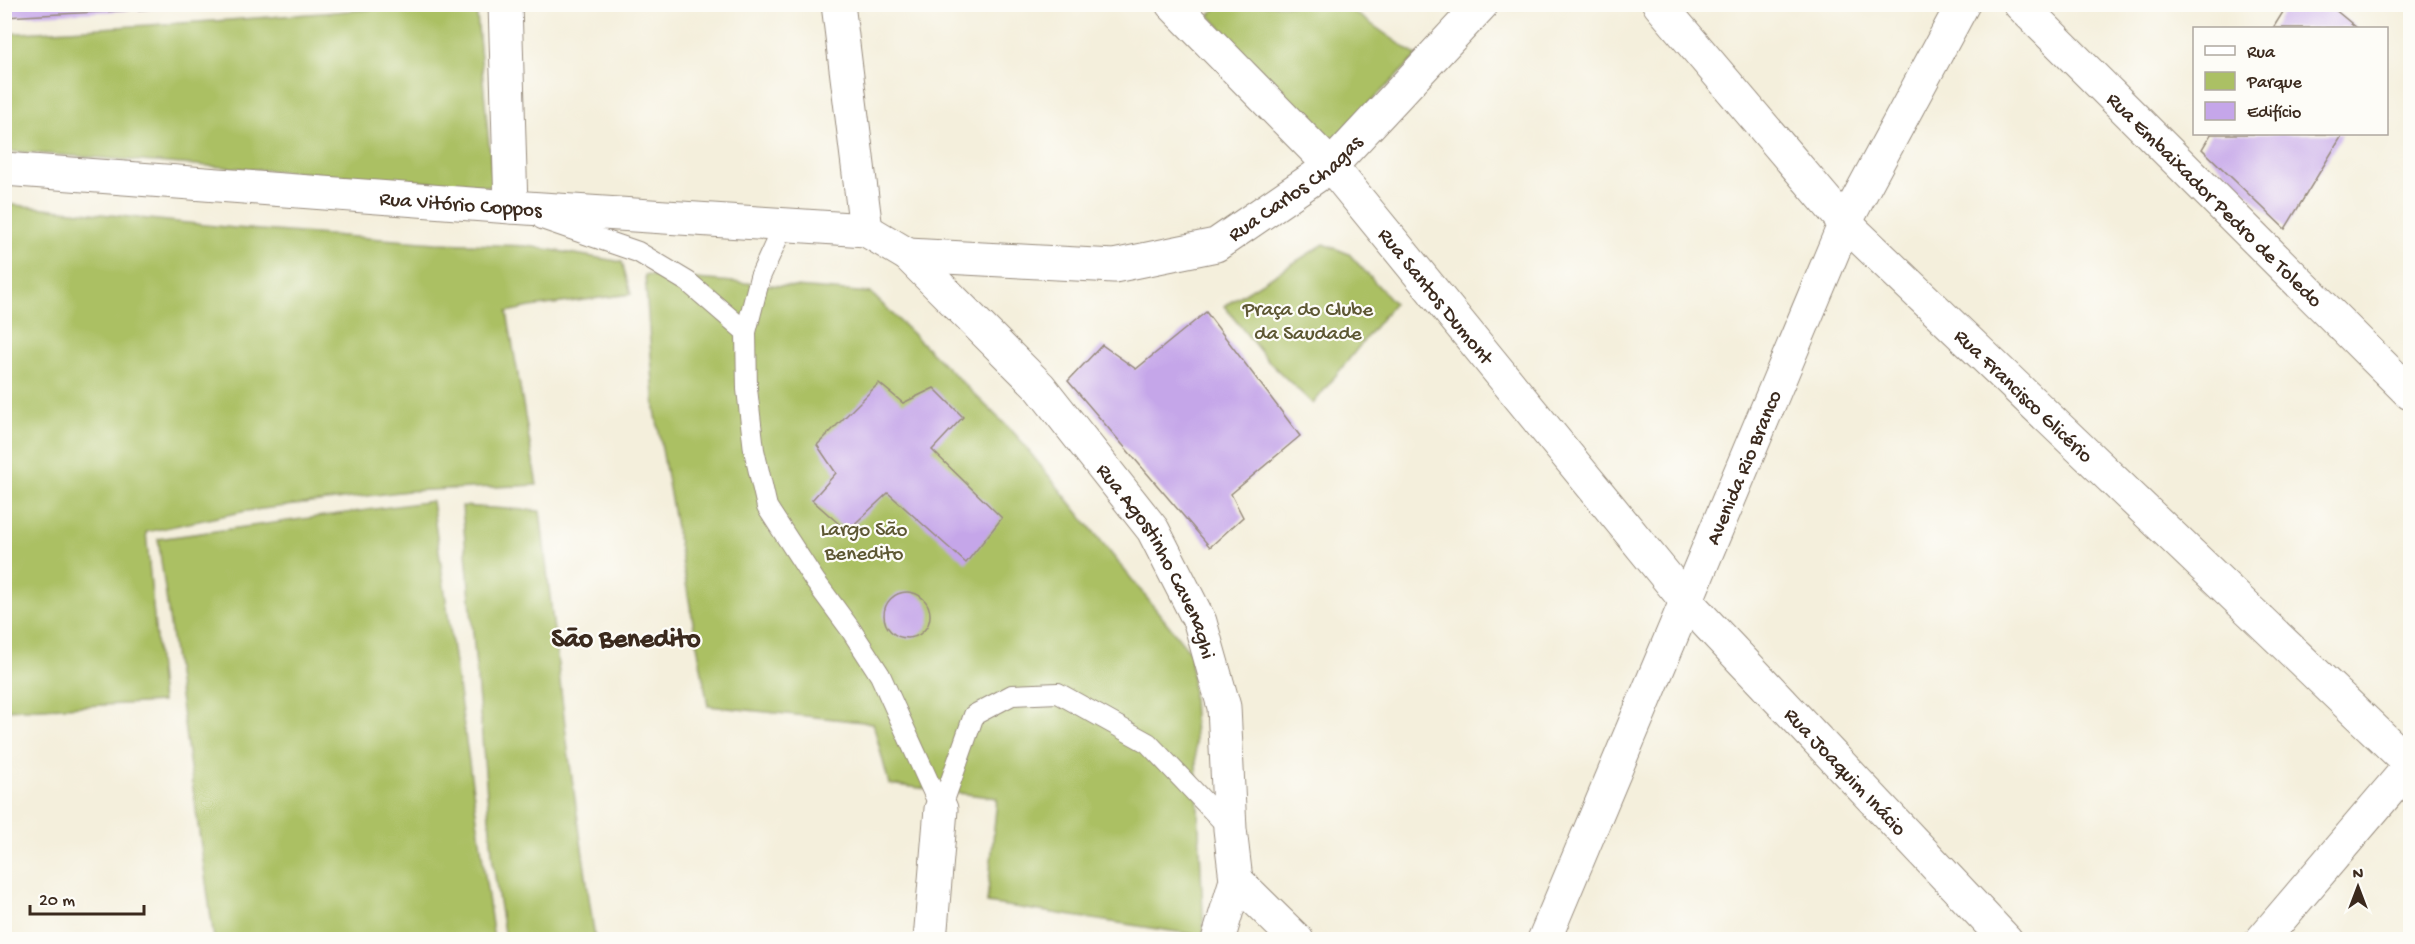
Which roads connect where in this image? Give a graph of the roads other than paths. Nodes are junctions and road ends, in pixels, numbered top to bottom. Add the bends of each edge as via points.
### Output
1 (505, 4) edge
2 (838, 4) edge
3 (1172, 4) edge
4 (1482, 4) edge
5 (1659, 4) edge
6 (1963, 4) edge
7 (2020, 4) edge
8 (1331, 166) junction
9 (4, 170) edge
10 (511, 207) junction
11 (1845, 223) junction
12 (784, 224) junction
13 (866, 230) junction
14 (908, 255) junction
15 (746, 332) junction
16 (2410, 393) edge
17 (1687, 602) junction
18 (2410, 765) edge
19 (940, 809) junction
20 (1230, 829) junction
21 (1236, 880) junction
22 (930, 939) edge
23 (1218, 939) edge
24 (1297, 939) edge
25 (1544, 939) edge
26 (2006, 939) edge
27 (2262, 939) edge

1 - 10 street
2 - 13 street
3 - 8 street, Rua Santos Dumont
4 - 8 street, Rua Carlos Chagas
5 - 11 street, Rua Francisco Glicério
6 - 11 street, Avenida Rio Branco
7 - 16 street, Rua Embaixador Pedro de Toledo
8 - 14 street, Rua Carlos Chagas via 1216,244 1205,247 1114,266
8 - 17 street, Rua Santos Dumont
9 - 10 street, Rua Vitório Coppos
10 - 12 street, Rua Vitório Coppos
10 - 15 lane via 638,252 688,282
11 - 17 street, Avenida Rio Branco
11 - 18 street, Rua Francisco Glicério
12 - 13 street, Rua Vitório Coppos
12 - 15 lane via 760,277
13 - 14 street, Rua Vitório Coppos
14 - 20 street, Rua Agostinho Cavenaghi via 1040,387 1153,530 1200,622 1224,707
15 - 19 lane via 754,450 767,507 880,675
17 - 25 street, Avenida Rio Branco
17 - 26 street, Rua Joaquim Inácio
18 - 27 street
19 - 20 lane via 974,715 1012,695 1058,693 1148,743
19 - 22 street
20 - 21 street, Rua Agostinho Cavenaghi
21 - 23 street, Rua Agostinho Cavenaghi
21 - 24 street

